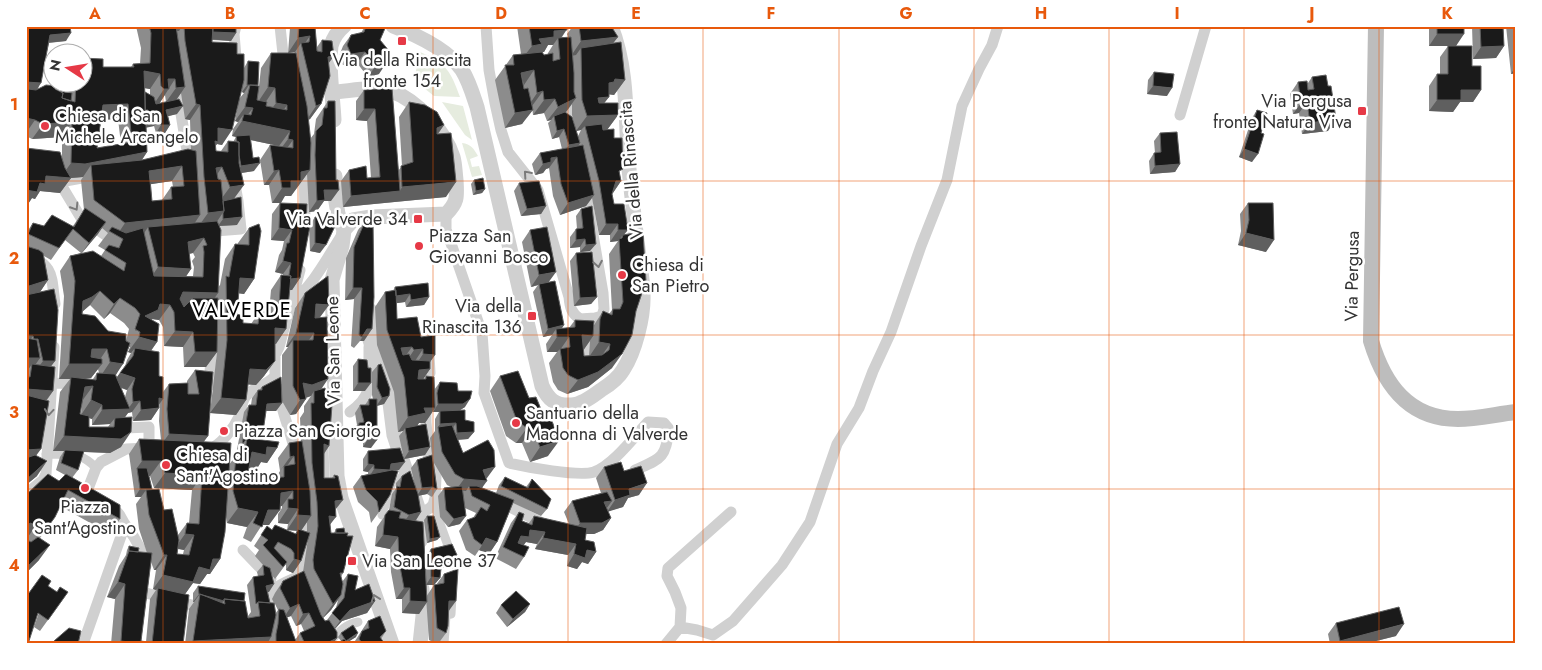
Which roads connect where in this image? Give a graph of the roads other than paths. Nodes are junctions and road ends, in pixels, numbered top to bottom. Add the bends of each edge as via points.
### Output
1 (236, 26) edge
2 (280, 26) edge
3 (344, 26) edge
4 (393, 26) edge
5 (486, 26) edge
6 (611, 26) edge
7 (998, 26) edge
8 (1206, 26) edge
9 (1376, 26) edge
10 (236, 58) edge
11 (175, 75) edge
12 (291, 75) edge
13 (567, 78) edge
14 (333, 92) junction
15 (1180, 115) dead end
16 (334, 137) edge
17 (575, 143) edge
18 (303, 156) edge
19 (335, 163) edge
20 (54, 167) edge
21 (232, 173) edge
22 (100, 176) edge
23 (190, 176) edge
24 (584, 180) edge
25 (60, 183) junction
26 (446, 214) junction
27 (344, 230) junction
28 (305, 231) edge
29 (128, 239) edge
30 (215, 246) edge
31 (26, 254) edge
32 (303, 258) edge
33 (371, 294) edge
34 (291, 303) junction
35 (57, 312) edge
36 (588, 319) junction
37 (56, 331) edge
38 (212, 338) edge
39 (370, 340) junction
40 (429, 343) edge
41 (587, 353) dead end
42 (275, 376) junction
43 (49, 380) junction
44 (89, 384) edge
45 (208, 395) edge
46 (350, 412) dead end
47 (1516, 412) edge
48 (323, 429) edge
49 (228, 433) junction
50 (126, 449) junction
51 (201, 449) edge
52 (225, 451) edge
53 (46, 454) junction
54 (96, 468) junction
55 (635, 470) edge
56 (298, 474) edge
57 (406, 475) junction
58 (436, 477) junction
59 (325, 484) edge
60 (447, 489) edge
61 (26, 494) edge
62 (485, 496) edge
63 (302, 502) edge
64 (433, 505) junction
65 (731, 512) dead end
66 (382, 515) edge
67 (416, 523) junction
68 (125, 525) junction
69 (556, 530) edge
70 (243, 550) dead end
71 (422, 556) edge
72 (455, 565) edge
73 (422, 573) edge
74 (298, 576) junction
75 (453, 583) edge
76 (278, 585) junction
77 (308, 600) edge
78 (222, 612) edge
79 (268, 618) edge
80 (358, 622) dead end
81 (680, 627) junction
82 (332, 638) edge
83 (424, 640) edge
84 (83, 644) edge
85 (392, 644) edge
86 (444, 644) edge
87 (666, 644) edge

1 - 10 street
2 - 12 street via 283,54
3 - 14 street via 331,44
4 - 6 street, Via della Rinascita via 441,50 462,70 477,106 542,386 546,396 555,403 573,406 612,383 623,370 639,327 643,294 622,65
36 -> 5 street via 580,319 573,314 538,190 508,152 494,103
7 - 81 street via 962,106 946,180 891,332 859,408 837,444 810,522 782,565 733,621 713,635
8 - 15 street
9 - 47 main road, Via Pergusa via 1371,341 1377,362 1393,390 1420,411 1458,419
11 - 23 street via 184,159
13 - 17 street via 569,115
14 - 16 street
14 - 26 street via 389,90 400,94 438,126 454,158 457,196 454,206
18 - 28 street
19 - 27 street via 335,196
20 - 25 street
21 - 30 street via 241,229 210,231
22 - 25 street
24 -> 36 street via 604,309 602,316
25 -> 29 street via 81,218 114,241
26 - 27 street via 371,222 353,220
26 - 55 street via 446,229 482,333 484,393 509,462 582,474 594,472 610,462 648,422 664,423 669,429 663,456
27 - 34 street via 311,281
85 -> 27 street, Via San Leone via 354,546 337,476 326,304
31 - 35 street via 54,268 49,294
32 - 34 street
33 - 39 street
34 - 42 street via 274,355
36 - 41 street via 583,332
37 - 43 street
38 - 45 street
39 - 46 street via 369,388 362,402
39 - 57 street via 382,368
40 - 58 street via 423,429
42 - 49 street via 243,399 240,414
42 - 56 street via 279,380 280,400 294,446
43 - 44 street
43 -> 53 street
48 - 59 street
49 - 51 street via 214,448
49 - 52 street
50 - 50 street via 153,449 149,426 121,425
50 - 54 street
53 - 54 street via 85,457
53 - 61 street via 50,476
54 - 68 street via 90,496 117,511
57 - 66 street via 392,483
57 - 67 street
58 - 60 street
58 - 64 street
62 - 69 street
63 - 74 street via 305,544
64 - 67 street
64 - 72 street via 437,506 438,518
65 - 81 street via 668,568 667,576 681,608
67 - 71 street
68 - 78 street via 144,556 146,589
68 - 84 street
70 - 76 street
73 - 83 street
74 - 76 street
74 - 77 street
75 - 86 street via 451,614 446,615
76 - 79 street via 268,598
80 - 82 street
81 - 87 street

